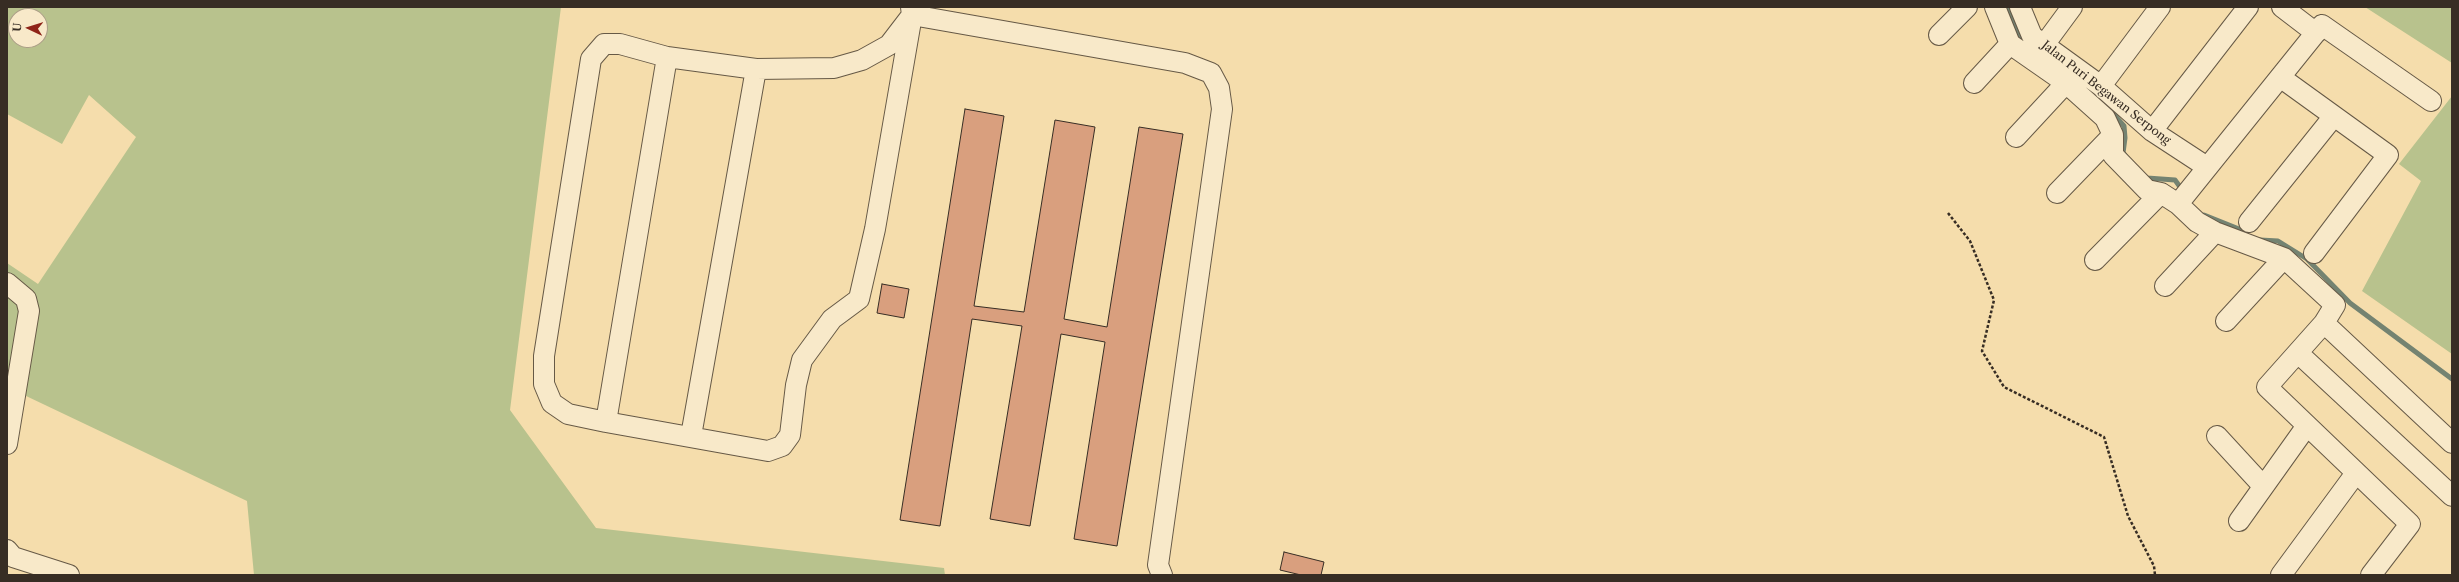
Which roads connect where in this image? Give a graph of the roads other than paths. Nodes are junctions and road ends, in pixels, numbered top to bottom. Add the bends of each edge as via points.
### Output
1 (1967, 7) edge
2 (1995, 7) edge
3 (2020, 7) edge
4 (2072, 7) edge
5 (2160, 7) edge
6 (2248, 7) edge
7 (2282, 7) edge
8 (911, 11) edge
9 (2316, 33) junction
10 (1939, 35) dead end
11 (2010, 44) junction
12 (2044, 45) junction
13 (667, 57) junction
14 (756, 70) junction
15 (2280, 77) junction
16 (1974, 83) dead end
17 (2066, 83) junction
18 (2101, 86) junction
19 (2431, 101) dead end
20 (2334, 116) junction
21 (2152, 131) junction
22 (2113, 135) junction
23 (2016, 137) dead end
24 (2207, 167) junction
25 (2057, 193) dead end
26 (2161, 194) junction
27 (2178, 204) junction
28 (2250, 222) dead end
29 (2215, 232) junction
30 (2314, 253) dead end
31 (2284, 258) junction
32 (2095, 260) dead end
33 (7, 283) edge
34 (2165, 286) dead end
35 (2226, 321) dead end
36 (2324, 323) junction
37 (2298, 353) junction
38 (606, 422) junction
39 (2306, 427) junction
40 (691, 436) junction
41 (2217, 436) dead end
42 (2452, 443) edge
43 (7, 444) edge
44 (2356, 473) junction
45 (2263, 486) junction
46 (2452, 496) edge
47 (2239, 521) dead end
48 (7, 550) edge
49 (69, 575) edge
50 (1162, 575) edge
51 (2281, 575) edge
52 (2371, 575) edge

1 - 10 street
2 - 11 street
3 - 12 street, Jalan Puri Begawan Serpong via 2032,36
4 - 12 street
5 - 18 street
6 - 21 street
7 - 9 street
8 - 14 street via 889,45 862,60 834,68
8 - 40 street via 875,229 859,300 832,319 802,360 790,435 782,446 768,451
8 - 50 street via 1185,64 1211,73 1220,88 1222,109 1158,566
9 - 15 street
9 - 19 street via 2322,25
11 - 16 street
11 - 17 street, Jalan Puri Begawan Serpong
12 - 18 street, Jalan Puri Begawan Serpong
13 - 14 street
13 - 38 street
13 - 38 street via 620,44 604,44 591,59 544,356 544,384 552,403 568,414
14 - 40 street
15 - 20 street
15 - 24 street
17 - 22 street, Jalan Puri Begawan Serpong via 2105,118
17 - 23 street
18 - 21 street, Jalan Puri Begawan Serpong
20 - 28 street
20 - 30 street via 2388,155
21 - 24 street, Jalan Puri Begawan Serpong
22 - 25 street
22 - 26 street, Jalan Puri Begawan Serpong via 2113,155 2147,190
24 - 27 street
26 - 27 street, Jalan Puri Begawan Serpong
26 - 32 street
27 - 29 street, Jalan Puri Begawan Serpong via 2197,222
29 - 31 street, Jalan Puri Begawan Serpong
29 - 34 street
31 - 35 street
31 - 36 street, Jalan Puri Begawan Serpong via 2335,305
33 - 43 street via 26,299 29,311
36 - 37 street
36 - 42 street
37 - 39 street via 2267,387
37 - 46 street
38 - 40 street
39 - 44 street
39 - 45 street
41 - 45 street
44 - 51 street
44 - 52 street via 2410,524
45 - 47 street
48 - 49 street via 13,557

